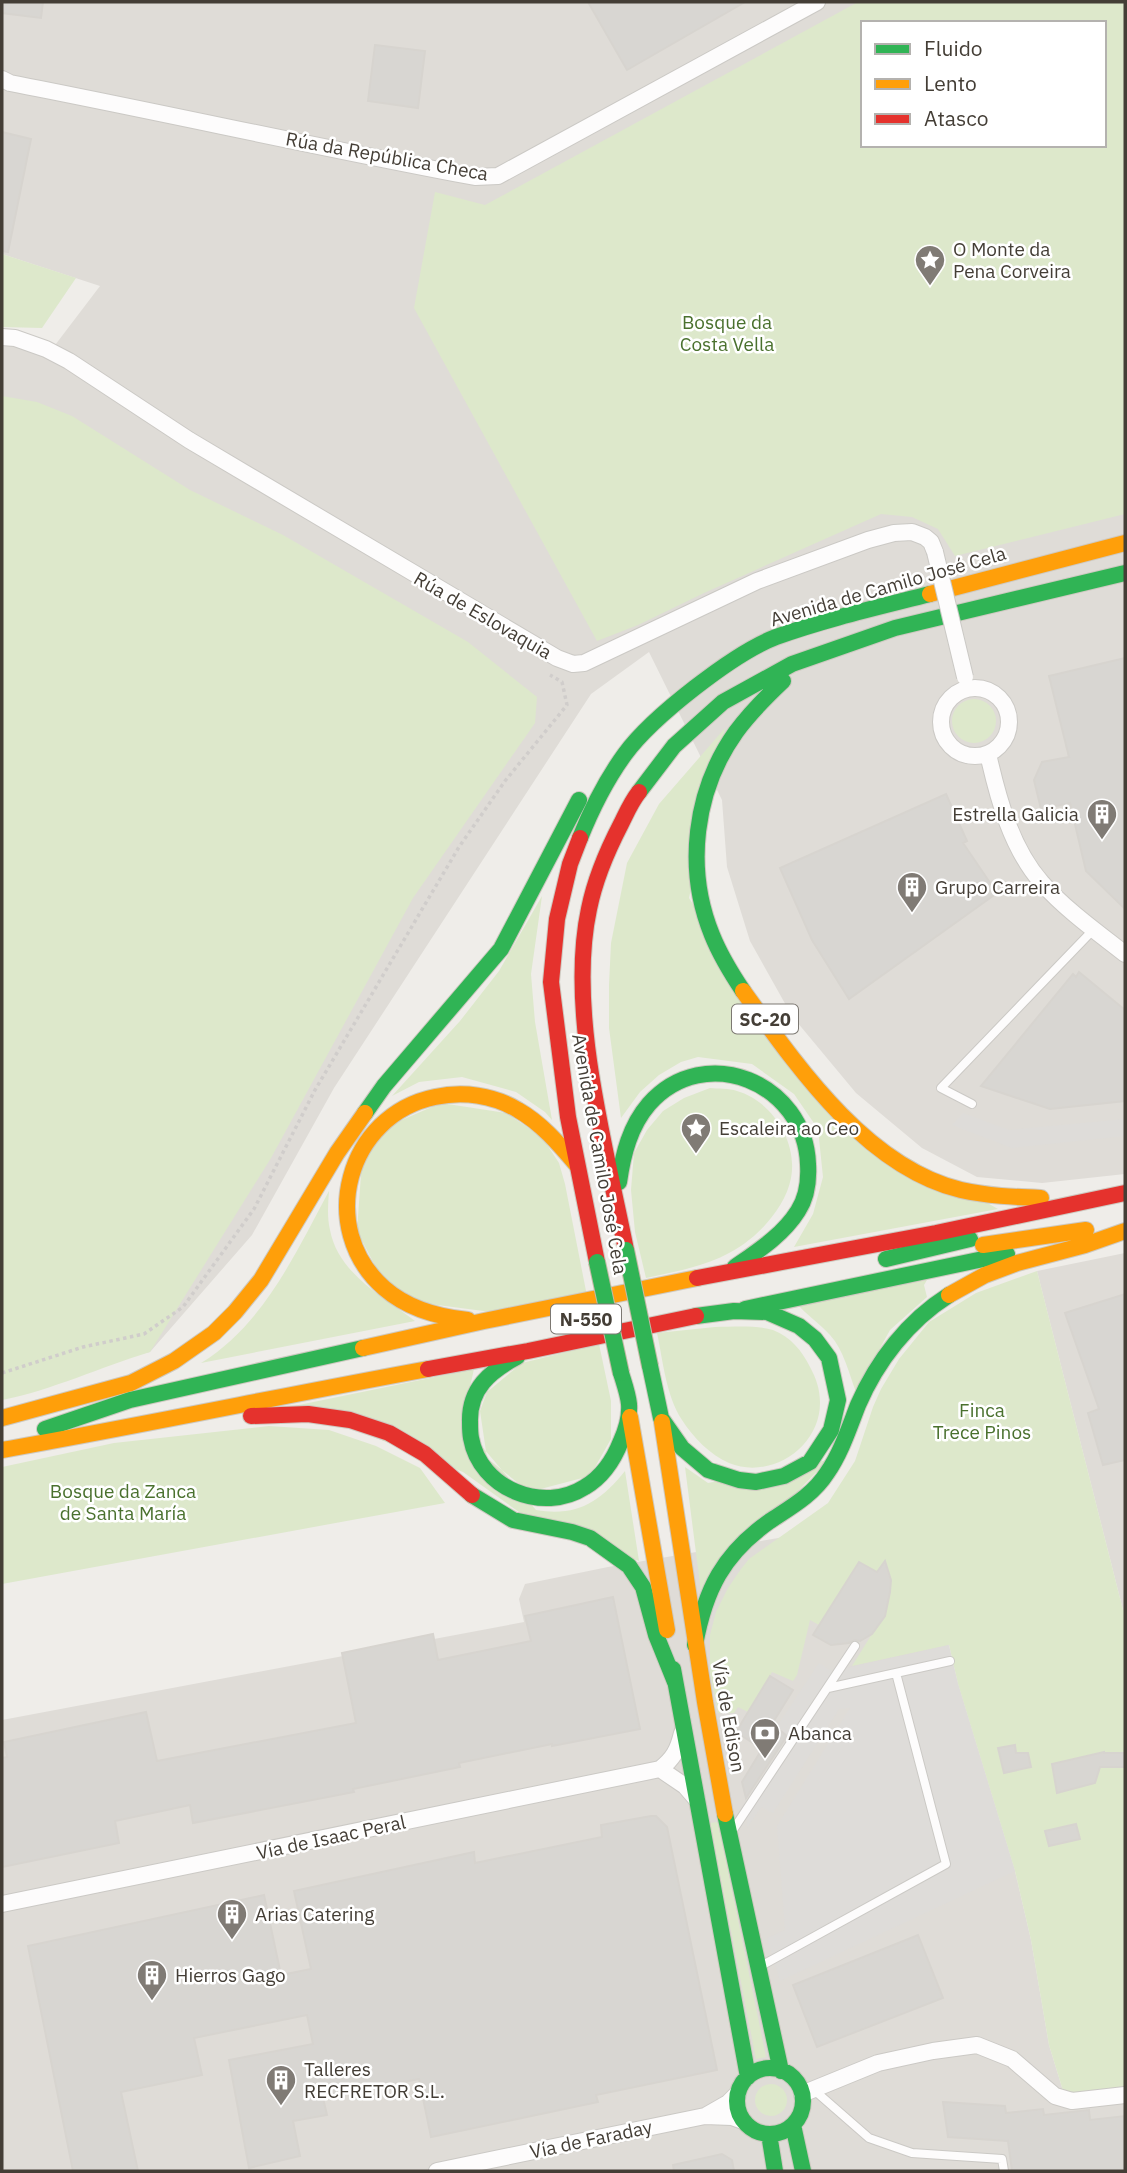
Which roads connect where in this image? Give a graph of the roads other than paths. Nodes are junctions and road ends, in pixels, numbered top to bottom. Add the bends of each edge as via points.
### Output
1 (817, 2) edge
2 (2, 79) edge
3 (2, 337) edge
4 (1125, 543) edge
5 (1125, 573) edge
6 (792, 664) junction
7 (966, 683) junction
8 (626, 752) junction
9 (988, 754) junction
10 (1094, 929) junction
11 (1125, 954) edge
12 (972, 1104) dead end
13 (578, 1167) junction
14 (1125, 1193) edge
15 (1096, 1198) junction
16 (1125, 1202) edge
17 (618, 1203) junction
18 (1122, 1230) edge
19 (726, 1272) junction
20 (655, 1306) dead end
21 (734, 1311) junction
22 (587, 1319) dead end
23 (484, 1321) junction
24 (528, 1351) junction
25 (650, 1366) joint
26 (341, 1369) dead end
27 (629, 1406) junction
28 (2, 1418) edge
29 (661, 1418) junction
30 (154, 1423) junction
31 (43, 1430) junction
32 (2, 1441) edge
33 (2, 1450) edge
34 (695, 1645) junction
35 (855, 1646) dead end
36 (950, 1661) dead end
37 (895, 1673) junction
38 (675, 1682) junction
39 (828, 1688) junction
40 (684, 1724) junction
41 (660, 1769) junction
42 (696, 1800) junction
43 (730, 1834) junction
44 (2, 1904) edge
45 (759, 1967) junction
46 (781, 2071) junction
47 (748, 2077) junction
48 (808, 2092) junction
49 (738, 2093) junction
50 (1125, 2095) edge
51 (705, 2116) junction
52 (743, 2121) junction
53 (793, 2125) junction
54 (769, 2134) junction
55 (776, 2168) edge
56 (436, 2171) edge
57 (803, 2171) edge
58 (1004, 2171) edge

1 - 2 street, Rúa da República Checa via 498,176 475,177 356,154
3 - 7 street, Rúa de Eslovaquia, bridge via 46,349 69,361 189,440 573,664 584,663 757,581 868,540 912,532 931,542 935,552
4 - 8 main road, Avenida de Camilo José Cela via 774,638 667,710
5 - 6 main road, Avenida de Camilo José Cela via 895,628
6 - 15 main road, SC-20 via 721,755 697,827 697,880 722,956 824,1096 872,1144 902,1165 952,1187 999,1198
6 - 17 main road, Avenida de Camilo José Cela via 723,702 674,746 636,795 607,851 589,909 584,1014
7 - 9 street via 998,697 1009,717 1005,739
7 - 9 street via 943,710 943,733 966,755
8 - 13 main road, Avenida de Camilo José Cela via 594,804 570,864 557,919 551,982
8 - 28 main road via 599,768 501,949 384,1086 337,1153 261,1280 235,1312 174,1361 131,1383
9 - 10 street via 1009,829 1023,856 1042,883
10 - 11 street
10 - 12 lane via 942,1088
13 - 23 main road via 540,1123 488,1097 460,1093 406,1105 380,1124 363,1146 345,1199 347,1227 372,1277 417,1310 448,1319
13 - 27 main road, Avenida de Camilo José Cela, bridge
14 - 15 main road
15 - 19 main road
16 - 18 main road via 879,1261
17 - 19 main road via 628,1138 638,1118 665,1089 712,1073 757,1083 783,1103 802,1130 808,1151 806,1193 778,1236
17 - 25 main road, Avenida de Camilo José Cela, bridge
18 - 21 main road
18 - 34 main road via 1009,1265 966,1284 918,1316 901,1333 869,1382 842,1446 820,1482 808,1496 744,1541 719,1570 706,1595
19 - 23 main road
20 - 22 main road, N-550
21 - 24 main road
21 - 29 main road via 767,1312 799,1326 829,1358 838,1400 821,1448 796,1471 756,1482 739,1480 708,1470 682,1448
23 - 31 main road via 130,1400
24 - 27 main road via 496,1368 471,1404 472,1447 481,1464 505,1488 545,1500 571,1495 597,1480 614,1459
24 - 30 main road
25 - 29 main road, Vía de Edison
26 - 31 main road
27 - 38 main road
29 - 34 main road, Vía de Edison
30 - 33 main road
30 - 38 main road via 308,1414 350,1420 389,1433 513,1520 590,1538 629,1566 643,1587
31 - 32 main road
34 - 43 main road, Vía de Edison
35 - 39 lane
36 - 37 lane
37 - 39 lane
37 - 45 lane via 946,1864
38 - 40 main road
39 - 43 lane
40 - 41 street via 677,1752
40 - 42 main road
41 - 42 street
41 - 44 street, Vía de Isaac Peral
42 - 47 main road
43 - 45 main road, Vía de Edison
45 - 46 main road, Vía de Edison
46 - 47 main road via 764,2069
46 - 48 main road
47 - 49 main road
48 - 50 street via 878,2063 976,2045 1013,2059 1055,2096 1072,2101
48 - 53 main road
48 - 58 lane via 869,2138 912,2153 1002,2159
49 - 51 street, Vía de Faraday
49 - 52 main road
51 - 52 street, Vía de Faraday
51 - 56 street, Vía de Faraday
52 - 54 main road via 759,2133
53 - 54 main road
53 - 57 main road
54 - 55 main road

